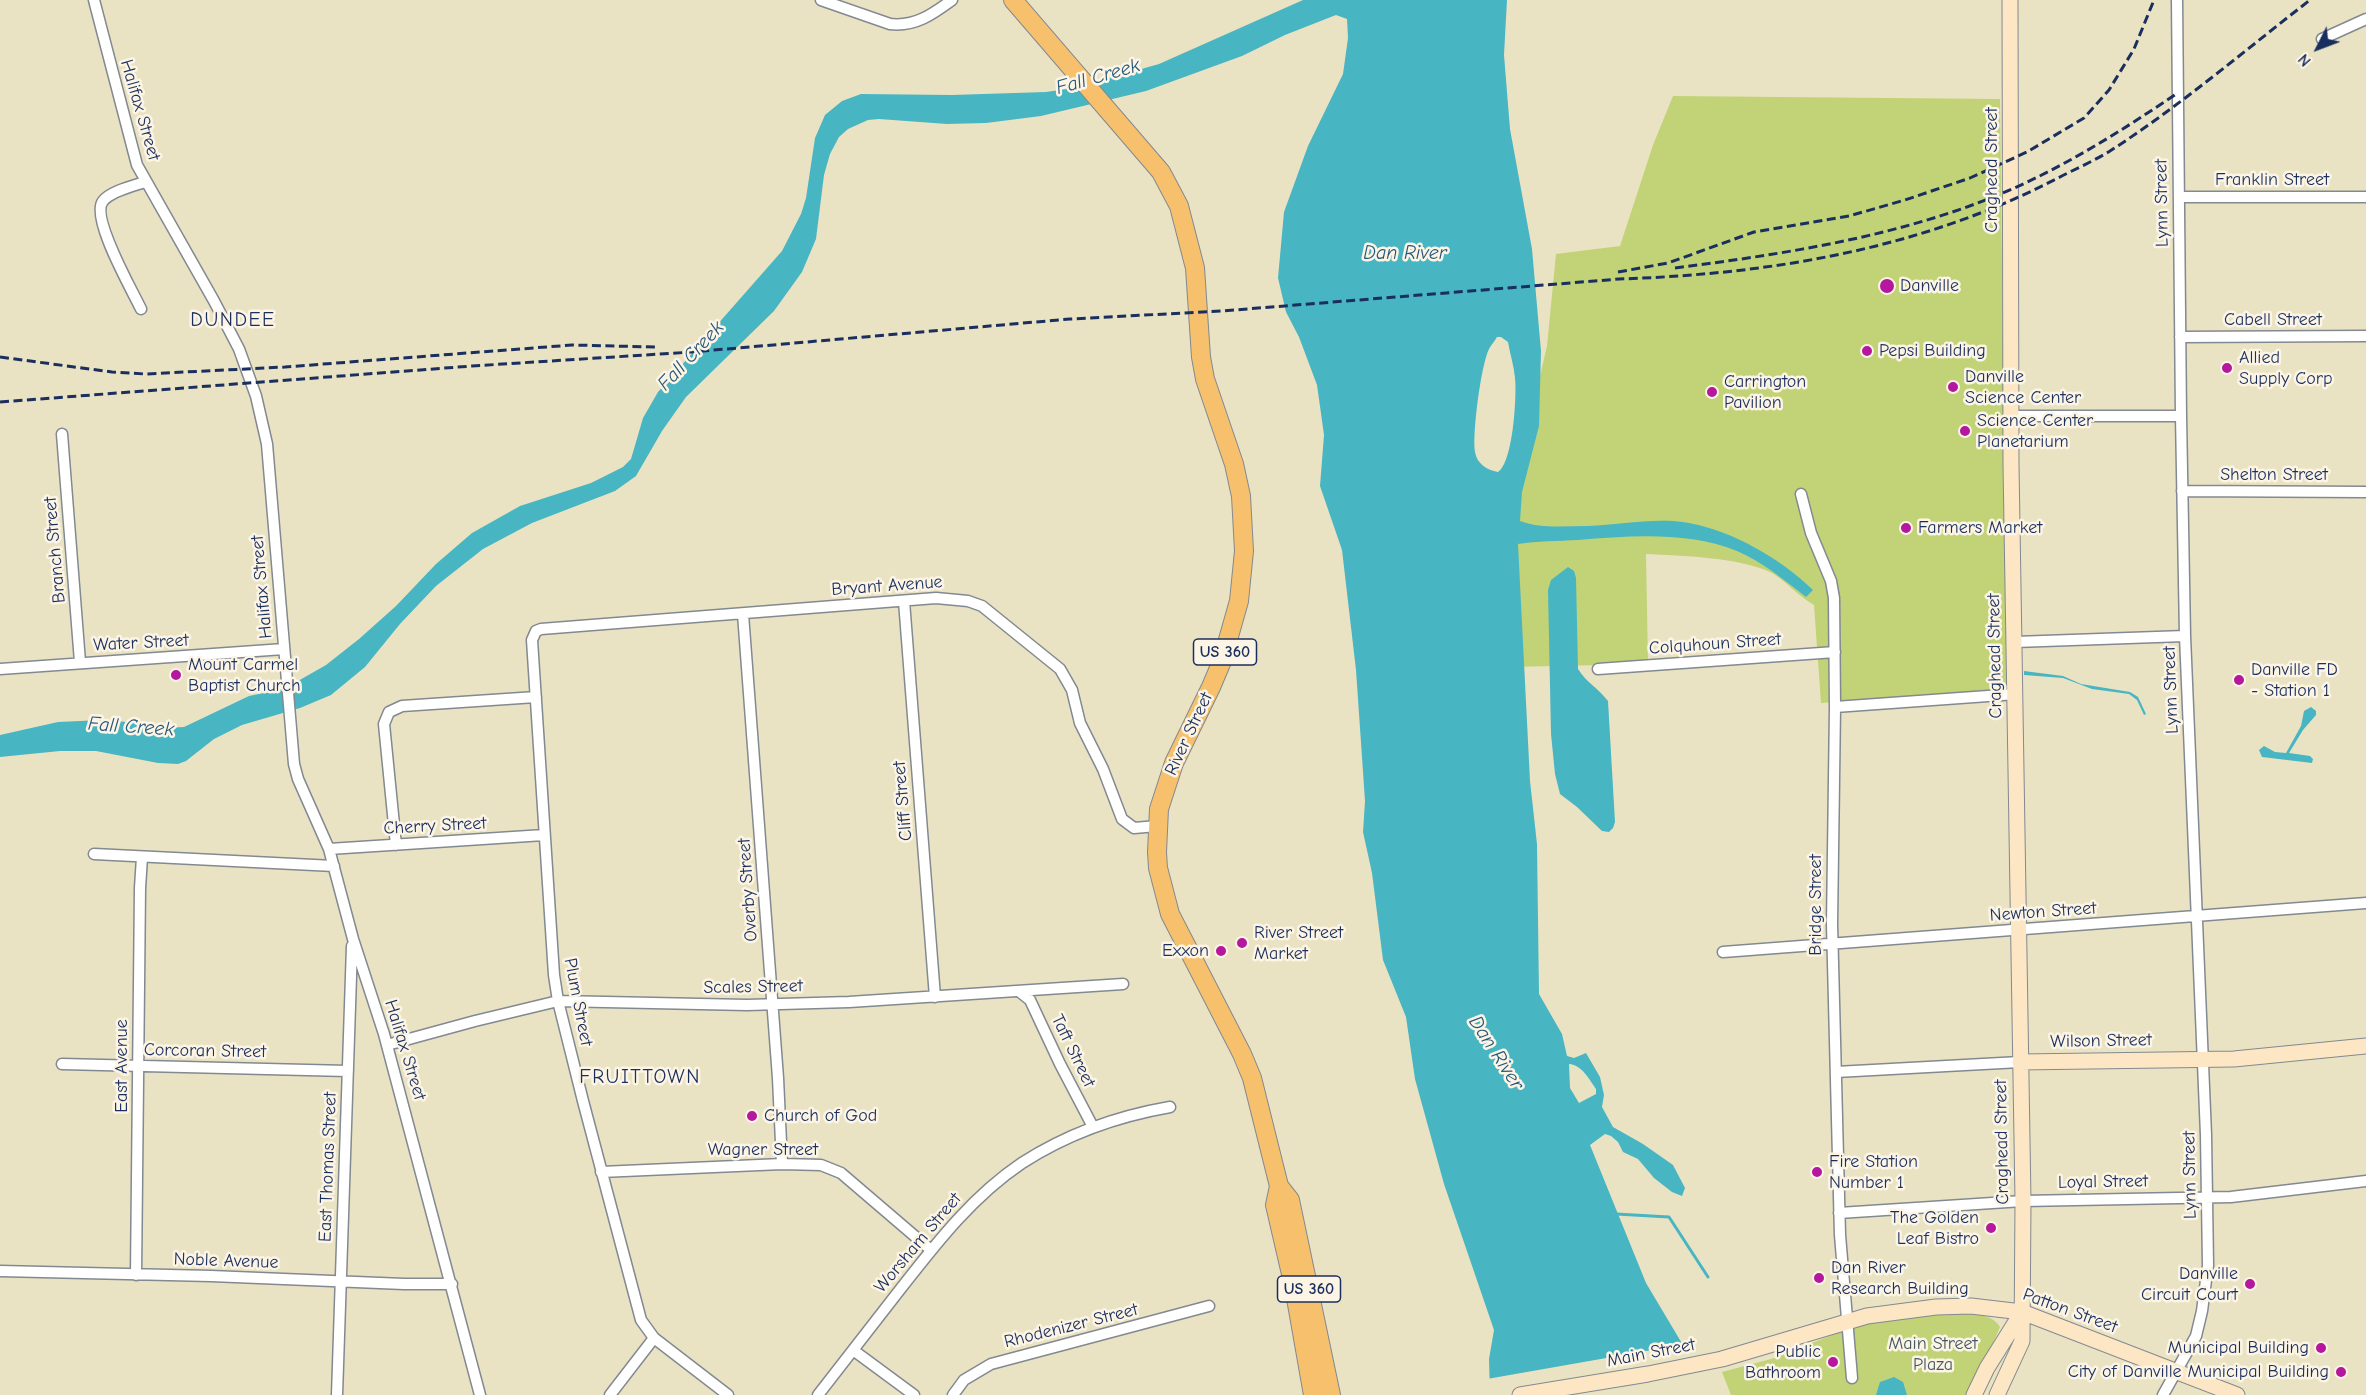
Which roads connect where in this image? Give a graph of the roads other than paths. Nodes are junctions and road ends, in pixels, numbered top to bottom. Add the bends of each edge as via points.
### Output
1 (94, 0) edge
2 (821, 0) edge
3 (952, 0) edge
4 (1013, 0) edge
5 (2010, 0) edge
6 (2177, 0) edge
7 (2366, 19) edge
8 (2322, 39) dead end
9 (145, 182) junction
10 (2179, 197) junction
11 (2366, 197) edge
12 (141, 309) dead end
13 (2366, 336) edge
14 (2180, 337) junction
15 (2011, 416) junction
16 (2181, 416) junction
17 (62, 434) dead end
18 (2182, 491) junction
19 (2366, 492) edge
20 (1801, 494) dead end
21 (904, 602) junction
22 (743, 614) junction
23 (564, 627) joint
24 (2185, 636) junction
25 (2014, 642) junction
26 (284, 650) junction
27 (1835, 652) junction
28 (80, 662) junction
29 (0, 669) edge
30 (1598, 669) dead end
31 (2016, 694) junction
32 (536, 698) junction
33 (1835, 707) junction
34 (1157, 826) junction
35 (544, 835) junction
36 (396, 844) junction
37 (329, 849) junction
38 (94, 854) dead end
39 (142, 857) junction
40 (334, 866) junction
41 (2366, 903) edge
42 (2197, 917) junction
43 (2019, 931) junction
44 (353, 939) junction
45 (1832, 944) junction
46 (1723, 952) dead end
47 (1123, 984) dead end
48 (1020, 992) junction
49 (935, 997) junction
50 (558, 1001) junction
51 (773, 1004) junction
52 (387, 1045) junction
53 (2366, 1046) edge
54 (2203, 1059) junction
55 (2020, 1062) junction
56 (62, 1064) dead end
57 (138, 1067) junction
58 (348, 1071) junction
59 (1836, 1072) junction
60 (1170, 1107) dead end
61 (1093, 1127) junction
62 (782, 1164) junction
63 (601, 1172) junction
64 (2366, 1181) edge
65 (1279, 1186) junction
66 (2207, 1198) junction
67 (2023, 1201) junction
68 (1839, 1213) junction
69 (931, 1250) junction
70 (0, 1271) edge
71 (136, 1275) junction
72 (341, 1282) junction
73 (452, 1284) junction
74 (1209, 1306) dead end
75 (2022, 1312) junction
76 (1847, 1321) junction
77 (654, 1338) junction
78 (1788, 1340) joint
79 (853, 1350) junction
80 (2177, 1372) junction
81 (1852, 1378) dead end
82 (337, 1395) edge
83 (480, 1395) edge
84 (610, 1395) edge
85 (728, 1395) edge
86 (818, 1395) edge
87 (914, 1395) edge
88 (953, 1395) edge
89 (1313, 1395) edge
90 (1331, 1395) edge
91 (1520, 1395) edge
92 (1974, 1395) edge
93 (1997, 1395) edge
94 (2163, 1395) edge
95 (2237, 1395) edge

1 - 9 street, Halifax Street via 130,146
2 - 3 street via 900,25 924,18
4 - 34 main road, River Street / US 360 via 1161,172 1179,206 1195,268 1205,379 1241,496 1243,573 1233,627 1211,687 1172,771
5 - 15 main road, Craghead Street
6 - 10 street, Lynn Street
7 - 8 street
9 - 12 street via 105,199 99,208 101,227
9 - 26 street, Halifax Street via 239,349 256,396 267,444
10 - 11 street, Franklin Street
10 - 14 street, Lynn Street
13 - 14 street, Cabell Street
14 - 16 street, Lynn Street
15 - 16 street
15 - 25 main road, Craghead Street
16 - 18 street, Lynn Street
17 - 28 street, Branch Street
18 - 19 street, Shelton Street
18 - 24 street, Lynn Street
20 - 27 street, Bridge Street via 1811,533 1831,581
21 - 22 street, Bryant Avenue
21 - 34 street, Bryant Avenue via 936,598 968,601 991,612 1051,661 1067,679 1080,723 1122,819 1134,828
21 - 49 street, Cliff Street
22 - 23 street, Bryant Avenue
22 - 51 street, Overby Street
23 - 32 street, Plum Street via 541,629 532,640
24 - 25 street
24 - 42 street, Lynn Street
25 - 31 main road, Craghead Street
26 - 28 street, Water Street
26 - 37 street, Halifax Street via 298,779
27 - 30 street, Colquhoun Street
27 - 33 street, Bridge Street
28 - 29 street, Water Street
31 - 33 street
31 - 43 main road, Craghead Street
32 - 35 street, Plum Street
32 - 36 street via 394,708 385,717
33 - 45 street, Bridge Street
34 - 65 main road, River Street / US 360 via 1158,868 1170,914 1252,1078
35 - 36 street, Cherry Street
35 - 50 street, Plum Street
36 - 37 street, Cherry Street
37 - 40 street, Halifax Street
38 - 39 street
39 - 40 street
39 - 57 street, East Avenue
40 - 44 street, Halifax Street
41 - 42 street, Newton Street
42 - 43 street, Newton Street
42 - 54 street, Lynn Street
43 - 45 street, Newton Street
43 - 55 main road, Craghead Street
44 - 52 street, Halifax Street
44 - 58 street, East Thomas Street
45 - 46 street, Newton Street
45 - 59 street, Bridge Street
47 - 48 street, Scales Street
48 - 49 street, Scales Street
48 - 61 street, Taft Street via 1030,1000
49 - 51 street, Scales Street
50 - 51 street, Scales Street
50 - 52 street, Scales Street
50 - 63 street, Plum Street
51 - 62 street, Overby Street
52 - 73 street, Halifax Street
53 - 54 main road, Wilson Street
54 - 55 main road, Wilson Street
54 - 66 street, Lynn Street
55 - 59 street, Wilson Street
55 - 67 main road, Craghead Street
56 - 57 street, Corcoran Street
57 - 58 street, Corcoran Street
57 - 71 street, East Avenue
58 - 72 street, East Thomas Street
59 - 68 street, Bridge Street
60 - 61 street, Worsham Street
61 - 69 street, Worsham Street via 1044,1150 1000,1179 972,1203
62 - 63 street, Wagner Street
62 - 69 street, Wagner Street via 820,1165 841,1173
63 - 77 street, Plum Street via 639,1313
64 - 66 street, Loyal Street
65 - 89 main road, River Street / US 360 via 1275,1205
65 - 90 main road, River Street / US 360 via 1290,1200
66 - 67 street, Loyal Street
66 - 80 street, Lynn Street via 2208,1265 2202,1311 2196,1336
67 - 68 street, Loyal Street
67 - 75 main road, Craghead Street
68 - 76 street, Bridge Street
69 - 79 street, Worsham Street
70 - 71 street, Noble Avenue
71 - 72 street, Noble Avenue
72 - 73 street, Noble Avenue
72 - 82 street, East Thomas Street
73 - 83 street, Halifax Street
74 - 88 street, Rhodenizer Street via 991,1364 964,1380
75 - 76 main road, Patton Street via 1971,1306 1936,1307
75 - 80 main road, Patton Street
75 - 92 main road
75 - 93 main road, Craghead Street via 2022,1341
76 - 78 main road, Patton Street
76 - 81 street, Bridge Street
77 - 84 street
77 - 85 street, Plum Street
78 - 91 main road, Main Street via 1648,1374
79 - 86 street, Worsham Street
79 - 87 street
80 - 94 street, Lynn Street
80 - 95 main road, Patton Street

